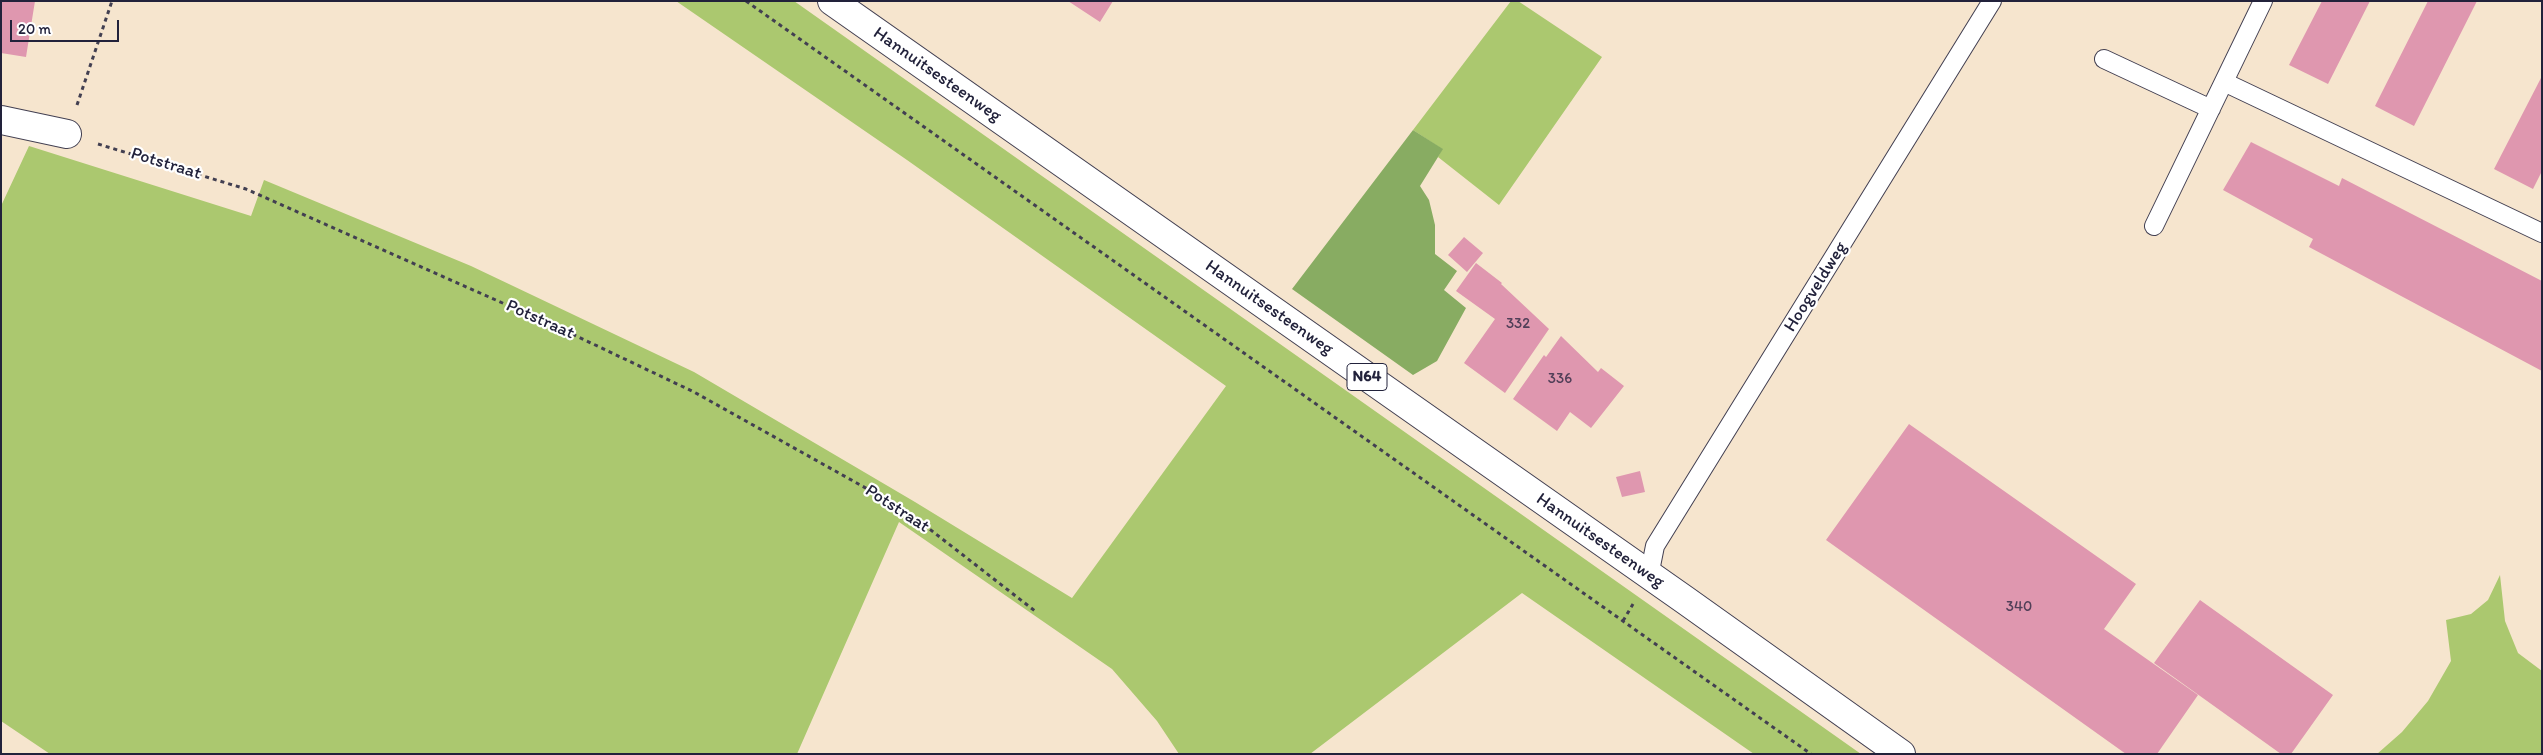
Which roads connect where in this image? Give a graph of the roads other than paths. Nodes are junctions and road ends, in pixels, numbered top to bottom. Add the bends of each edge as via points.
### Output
1 (832, 1) edge
2 (1992, 1) edge
3 (2264, 1) edge
4 (2104, 59) dead end
5 (2224, 82) junction
6 (2211, 110) junction
7 (1, 120) edge
8 (67, 134) road end
9 (2154, 226) dead end
10 (2542, 233) edge
11 (1649, 576) junction
12 (1901, 754) edge

1 - 11 main road, Hannuitsesteenweg / N64
2 - 11 lane, Hoogveldweg via 1655,546
3 - 5 lane
4 - 6 lane
5 - 6 lane
5 - 10 lane
6 - 9 lane
7 - 8 main road
11 - 12 main road, Hannuitsesteenweg / N64

